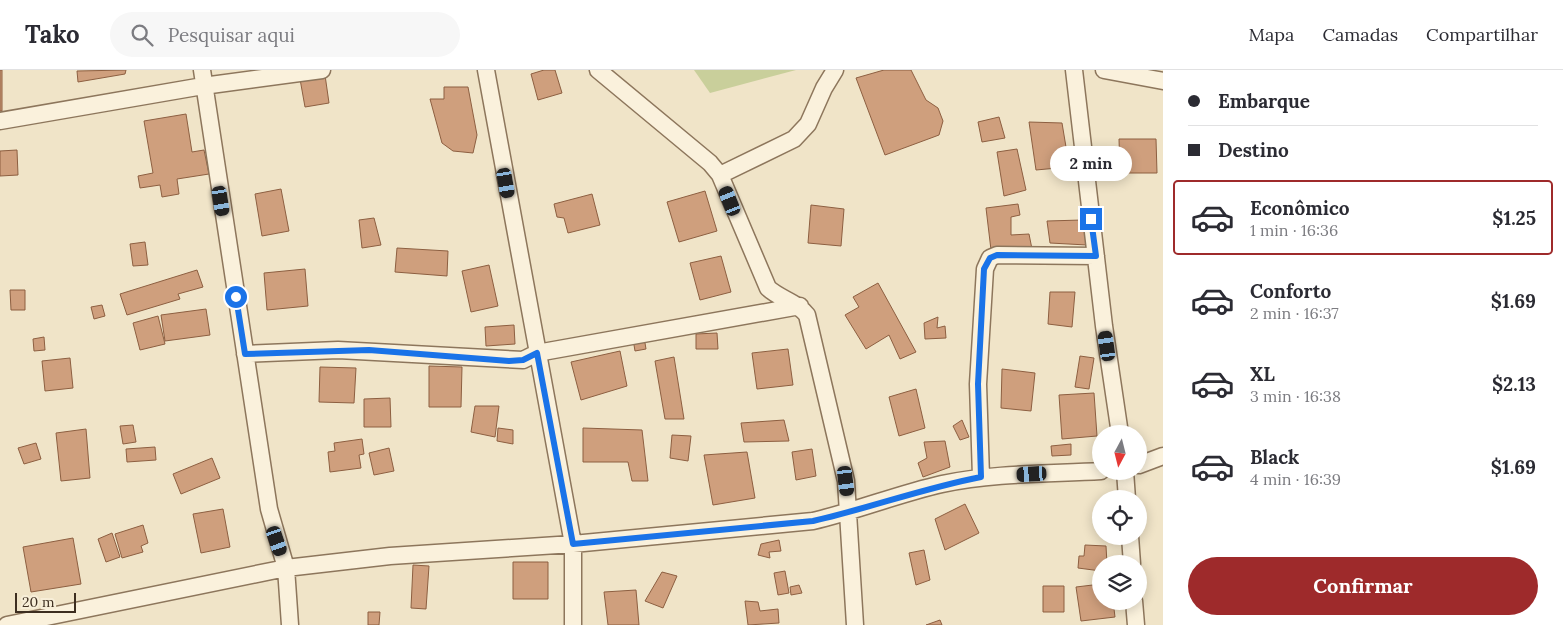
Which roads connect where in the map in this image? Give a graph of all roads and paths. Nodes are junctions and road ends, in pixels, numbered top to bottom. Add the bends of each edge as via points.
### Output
1 (322, 70) edge
2 (486, 70) edge
3 (598, 70) edge
4 (835, 70) edge
5 (1074, 70) edge
6 (1104, 70) edge
7 (202, 78) edge
8 (1163, 81) edge
9 (0, 121) edge
10 (720, 175) junction
11 (1096, 256) junction
12 (800, 306) junction
13 (537, 353) junction
14 (245, 354) junction
15 (1119, 425) edge
16 (1163, 456) edge
17 (1148, 462) edge
18 (1092, 471) edge
19 (981, 477) junction
20 (847, 513) junction
21 (573, 544) junction
22 (286, 568) junction
23 (1135, 610) edge
24 (6, 625) edge
25 (290, 625) edge
26 (573, 625) edge
27 (855, 625) edge
28 (1136, 625) edge

1 - 7 street
2 - 13 street
3 - 10 street via 710,163
4 - 10 street via 808,124 794,139
5 - 11 street
6 - 8 street
7 - 9 street
7 - 14 street
10 - 12 street via 768,288 778,297
11 - 15 street
11 - 19 street via 997,255 990,258 984,269 978,384
12 - 13 street
12 - 20 street via 807,315 846,481
13 - 14 street via 523,360 509,361 361,350
13 - 21 street
14 - 22 street via 269,509
16 - 17 street
18 - 19 street
19 - 20 street via 939,485
20 - 21 street via 813,521
20 - 27 street
21 - 22 street via 390,556
21 - 26 street
22 - 24 street
22 - 25 street
23 - 28 street

